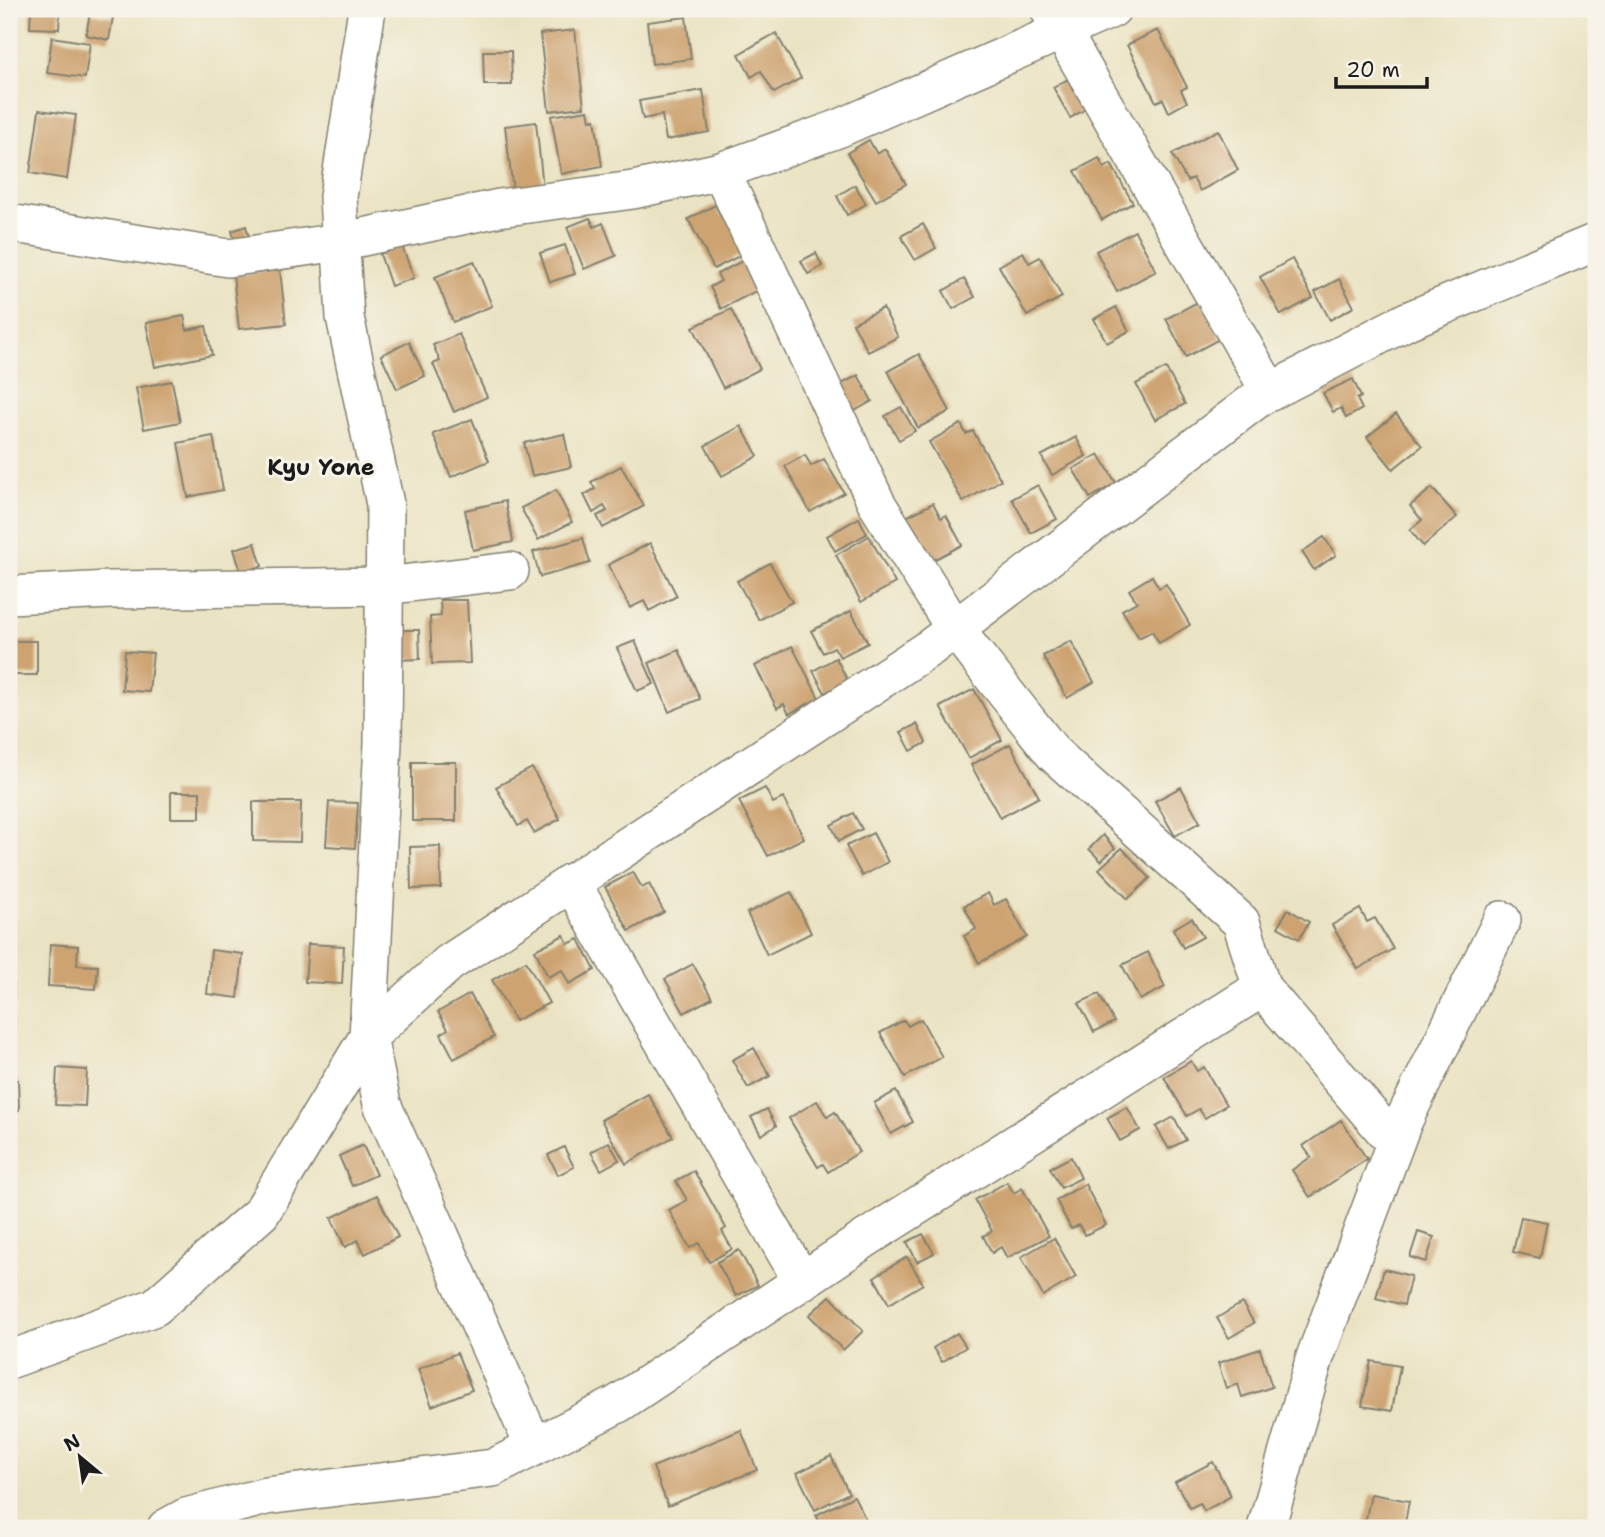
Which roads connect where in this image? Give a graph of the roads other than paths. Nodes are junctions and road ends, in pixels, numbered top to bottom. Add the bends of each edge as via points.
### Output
1 (367, 9) edge
2 (1112, 9) edge
3 (1054, 20) edge
4 (721, 171) junction
5 (9, 223) edge
6 (341, 242) junction
7 (1596, 242) edge
8 (1270, 392) junction
9 (510, 571) dead end
10 (385, 586) junction
11 (9, 595) edge
12 (955, 629) junction
13 (571, 882) junction
14 (1502, 920) dead end
15 (1262, 988) junction
16 (368, 1037) junction
17 (1395, 1143) junction
18 (802, 1281) junction
19 (9, 1360) edge
20 (534, 1447) junction
21 (166, 1528) edge
22 (1266, 1528) edge

1 - 6 street via 338,197
2 - 3 street
3 - 4 street via 840,128
3 - 8 street
4 - 6 street via 633,190 499,208
4 - 12 street via 877,503
5 - 6 street via 228,258
6 - 10 street via 345,317 385,504
7 - 8 street via 1408,321
8 - 12 street
9 - 10 street
10 - 11 street
10 - 16 street via 383,743
12 - 13 street
12 - 15 street via 1054,754 1241,922
13 - 16 street via 449,963
13 - 18 street
14 - 17 street
15 - 17 street
15 - 18 street
16 - 19 street via 261,1213 155,1307
16 - 20 street via 382,1104
17 - 22 street via 1315,1357
18 - 20 street via 618,1404
20 - 21 street via 493,1468 266,1496 186,1517

